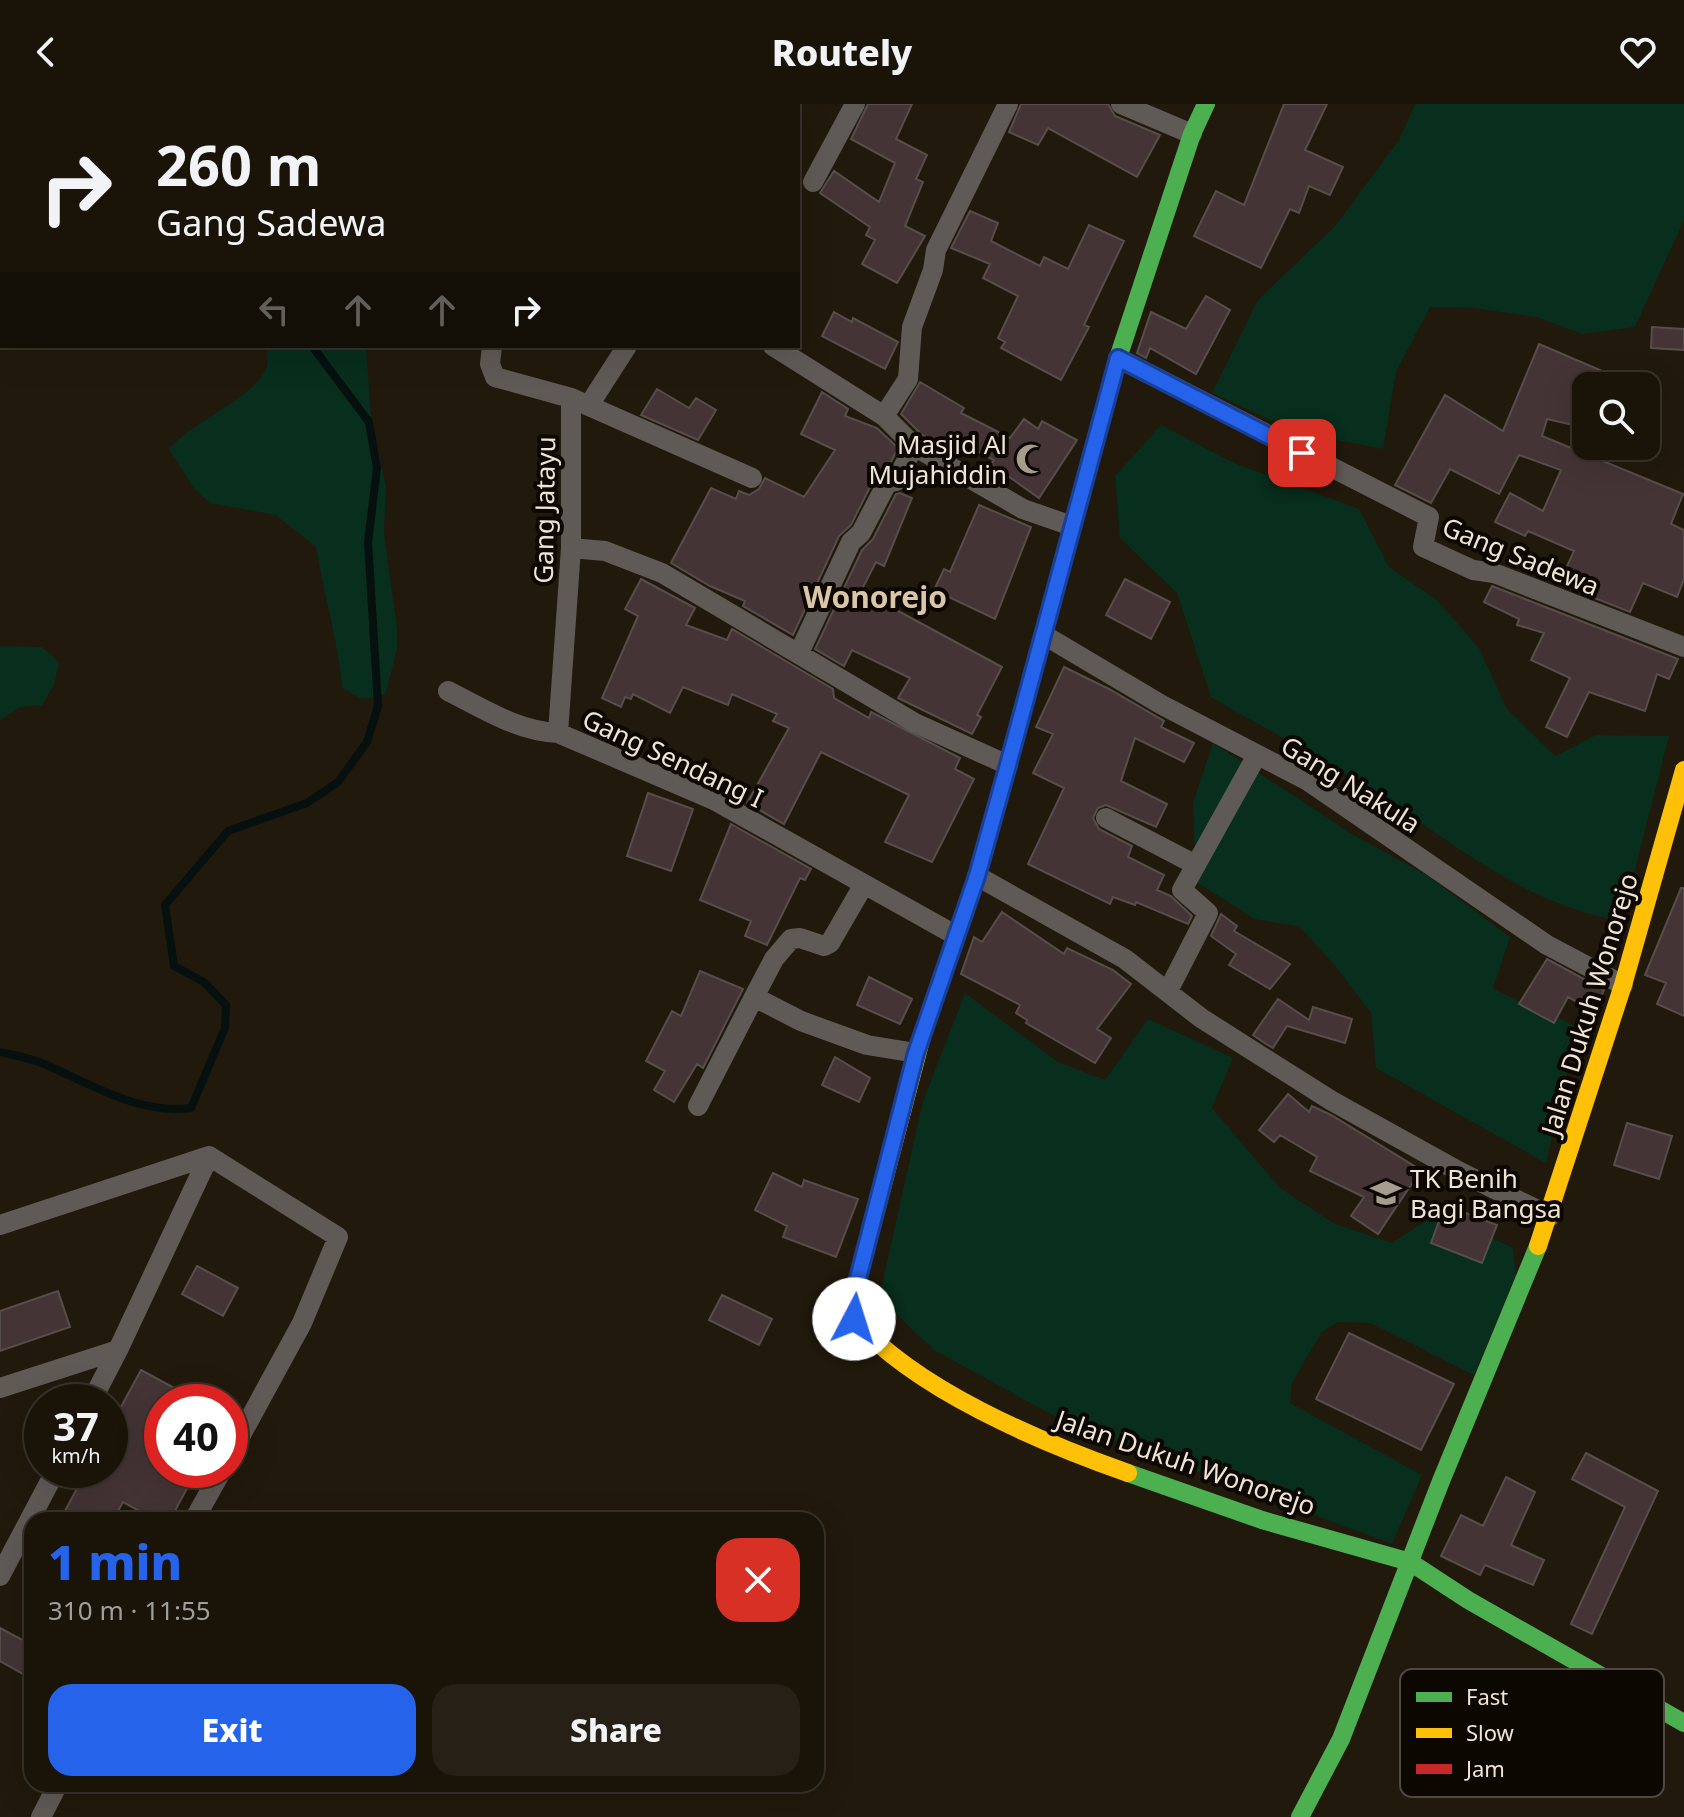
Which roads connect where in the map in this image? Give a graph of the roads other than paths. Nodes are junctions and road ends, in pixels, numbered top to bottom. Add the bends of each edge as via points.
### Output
1 (855, 104) edge
2 (1008, 104) edge
3 (1121, 104) edge
4 (1206, 104) edge
5 (1192, 134) junction
6 (813, 182) dead end
7 (492, 348) edge
8 (625, 348) edge
9 (776, 348) edge
10 (1118, 358) junction
11 (580, 402) junction
12 (884, 416) junction
13 (914, 446) junction
14 (752, 478) dead end
15 (1072, 526) junction
16 (571, 548) junction
17 (1044, 635) junction
18 (1684, 647) edge
19 (799, 653) junction
20 (448, 691) dead end
21 (558, 733) junction
22 (1257, 755) junction
23 (1008, 765) junction
24 (1684, 770) edge
25 (1106, 818) dead end
26 (1196, 865) junction
27 (977, 876) junction
28 (863, 886) junction
29 (955, 935) junction
30 (1623, 985) junction
31 (1169, 989) junction
32 (754, 997) junction
33 (916, 1053) junction
34 (698, 1106) dead end
35 (209, 1156) junction
36 (1550, 1216) junction
37 (0, 1225) edge
38 (118, 1350) junction
39 (100, 1384) edge
40 (0, 1388) edge
41 (248, 1422) edge
42 (46, 1488) edge
43 (212, 1488) edge
44 (34, 1512) edge
45 (198, 1512) edge
46 (24, 1531) edge
47 (1410, 1562) junction
48 (0, 1576) edge
49 (1589, 1669) edge
50 (1664, 1712) edge
51 (1684, 1723) edge
52 (54, 1792) edge
53 (41, 1817) edge
54 (1300, 1817) edge

1 - 6 street
2 - 12 street via 936,250 912,327 908,379
3 - 5 street
4 - 5 street, Jalan Dukuh Wonorejo
5 - 10 street, Jalan Dukuh Wonorejo
7 - 11 street via 495,377
8 - 11 street
9 - 12 street
10 - 15 street, Jalan Dukuh Wonorejo
10 - 18 street, Gang Sadewa via 1429,517 1423,547
11 - 14 street
11 - 16 street, Gang Jatayu
12 - 13 street
13 - 15 street via 1023,509
13 - 19 street via 896,481 887,483 851,542
15 - 17 street, Jalan Dukuh Wonorejo
16 - 19 street via 605,551 662,573
16 - 21 street, Gang Jatayu
17 - 22 street, Gang Nakula
17 - 23 street, Jalan Dukuh Wonorejo
19 - 23 street via 915,723
20 - 21 street, Gang Sendang I via 510,723
21 - 28 street, Gang Sendang I via 714,800
22 - 26 street
22 - 30 street, Gang Nakula via 1308,781 1547,945
23 - 27 street, Jalan Dukuh Wonorejo
24 - 30 street, Jalan Dukuh Wonorejo
25 - 26 street
26 - 31 street via 1182,890 1208,913
27 - 29 street, Jalan Dukuh Wonorejo
27 - 31 street
28 - 29 street, Gang Sendang I
28 - 32 street via 830,943 791,939
29 - 33 street, Jalan Dukuh Wonorejo
30 - 36 street, Jalan Dukuh Wonorejo
31 - 36 street via 1201,1018 1332,1101
32 - 33 street via 867,1045
32 - 34 street
33 - 47 street, Jalan Dukuh Wonorejo via 854,1294 854,1319 877,1346 915,1374 1060,1449 1262,1520
35 - 37 street
35 - 38 street
35 - 41 street via 338,1237 302,1323
36 - 47 street, Jalan Dukuh Wonorejo
38 - 39 street
38 - 40 street
42 - 44 street
43 - 45 street
46 - 48 street
47 - 49 street
47 - 54 street, Jalan Dukuh Wonorejo via 1341,1739
50 - 51 street
52 - 53 street

